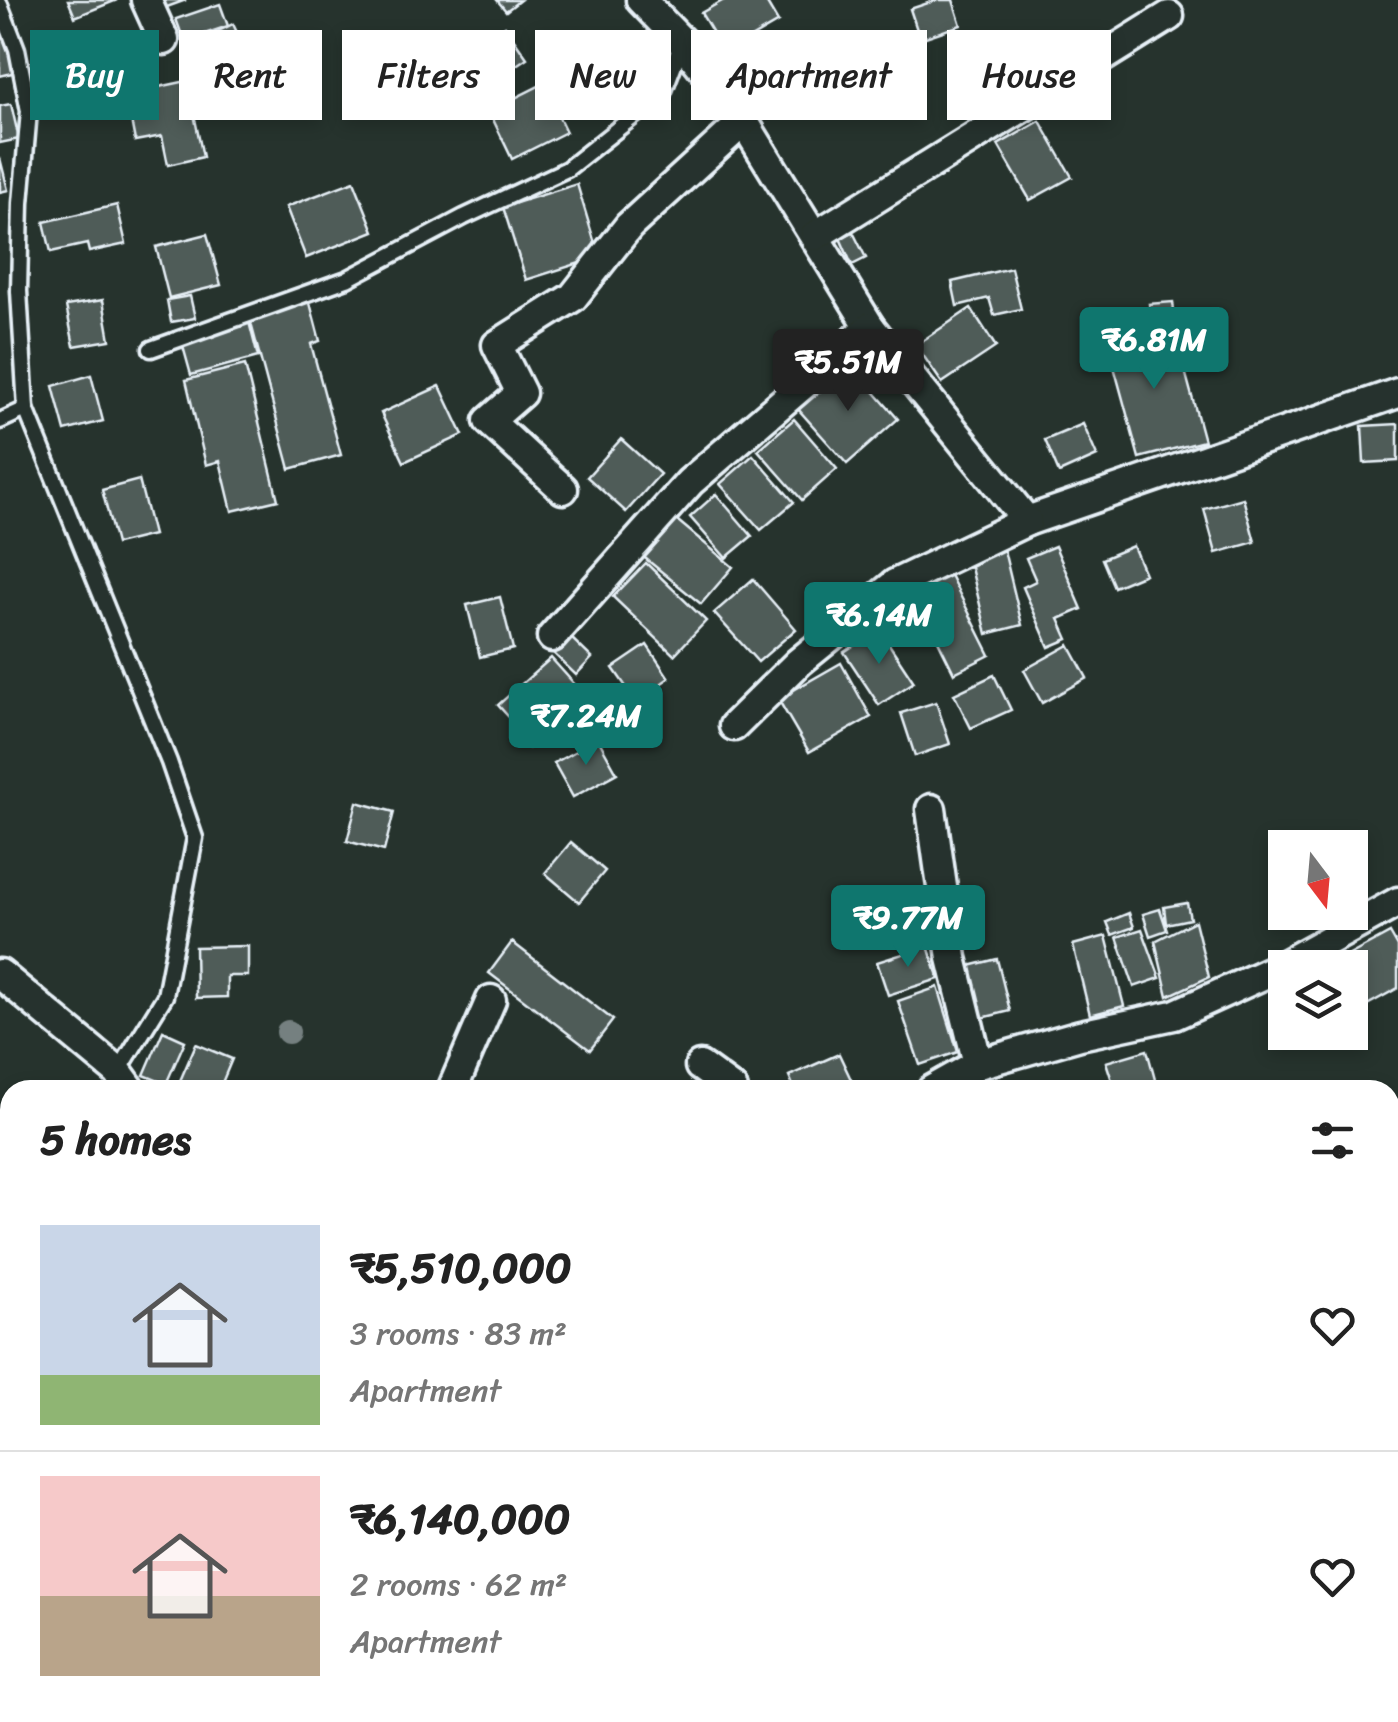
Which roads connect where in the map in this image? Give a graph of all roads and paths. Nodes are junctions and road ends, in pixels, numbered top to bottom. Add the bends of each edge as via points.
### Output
1 (146, 0) edge
2 (640, 0) edge
3 (0, 5) edge
4 (1170, 16) dead end
5 (164, 40) dead end
6 (682, 42) junction
7 (744, 122) junction
8 (816, 236) junction
9 (870, 326) junction
10 (151, 348) dead end
11 (1398, 393) edge
12 (26, 409) junction
13 (0, 421) edge
14 (563, 490) dead end
15 (1027, 521) junction
16 (552, 637) dead end
17 (734, 726) dead end
18 (931, 809) dead end
19 (1398, 902) edge
20 (0, 974) edge
21 (491, 1000) dead end
22 (978, 1064) junction
23 (700, 1066) dead end
24 (123, 1080) edge
25 (124, 1080) edge
26 (456, 1080) edge
27 (719, 1080) edge
28 (950, 1080) edge

1 - 5 street
2 - 6 street
3 - 12 lane via 29,111 19,291
4 - 8 street
6 - 7 street
6 - 10 lane via 663,93 567,169 347,279
7 - 8 street
7 - 14 street via 629,226 574,297 497,345 521,393 490,421
8 - 9 street
9 - 15 street
9 - 16 street via 690,482
11 - 15 street
12 - 13 lane
12 - 25 lane via 195,838 166,996
15 - 17 street via 895,584 799,662
18 - 22 street via 952,958
19 - 22 street via 1174,1015
20 - 24 street
21 - 26 street
22 - 28 street
23 - 27 street

